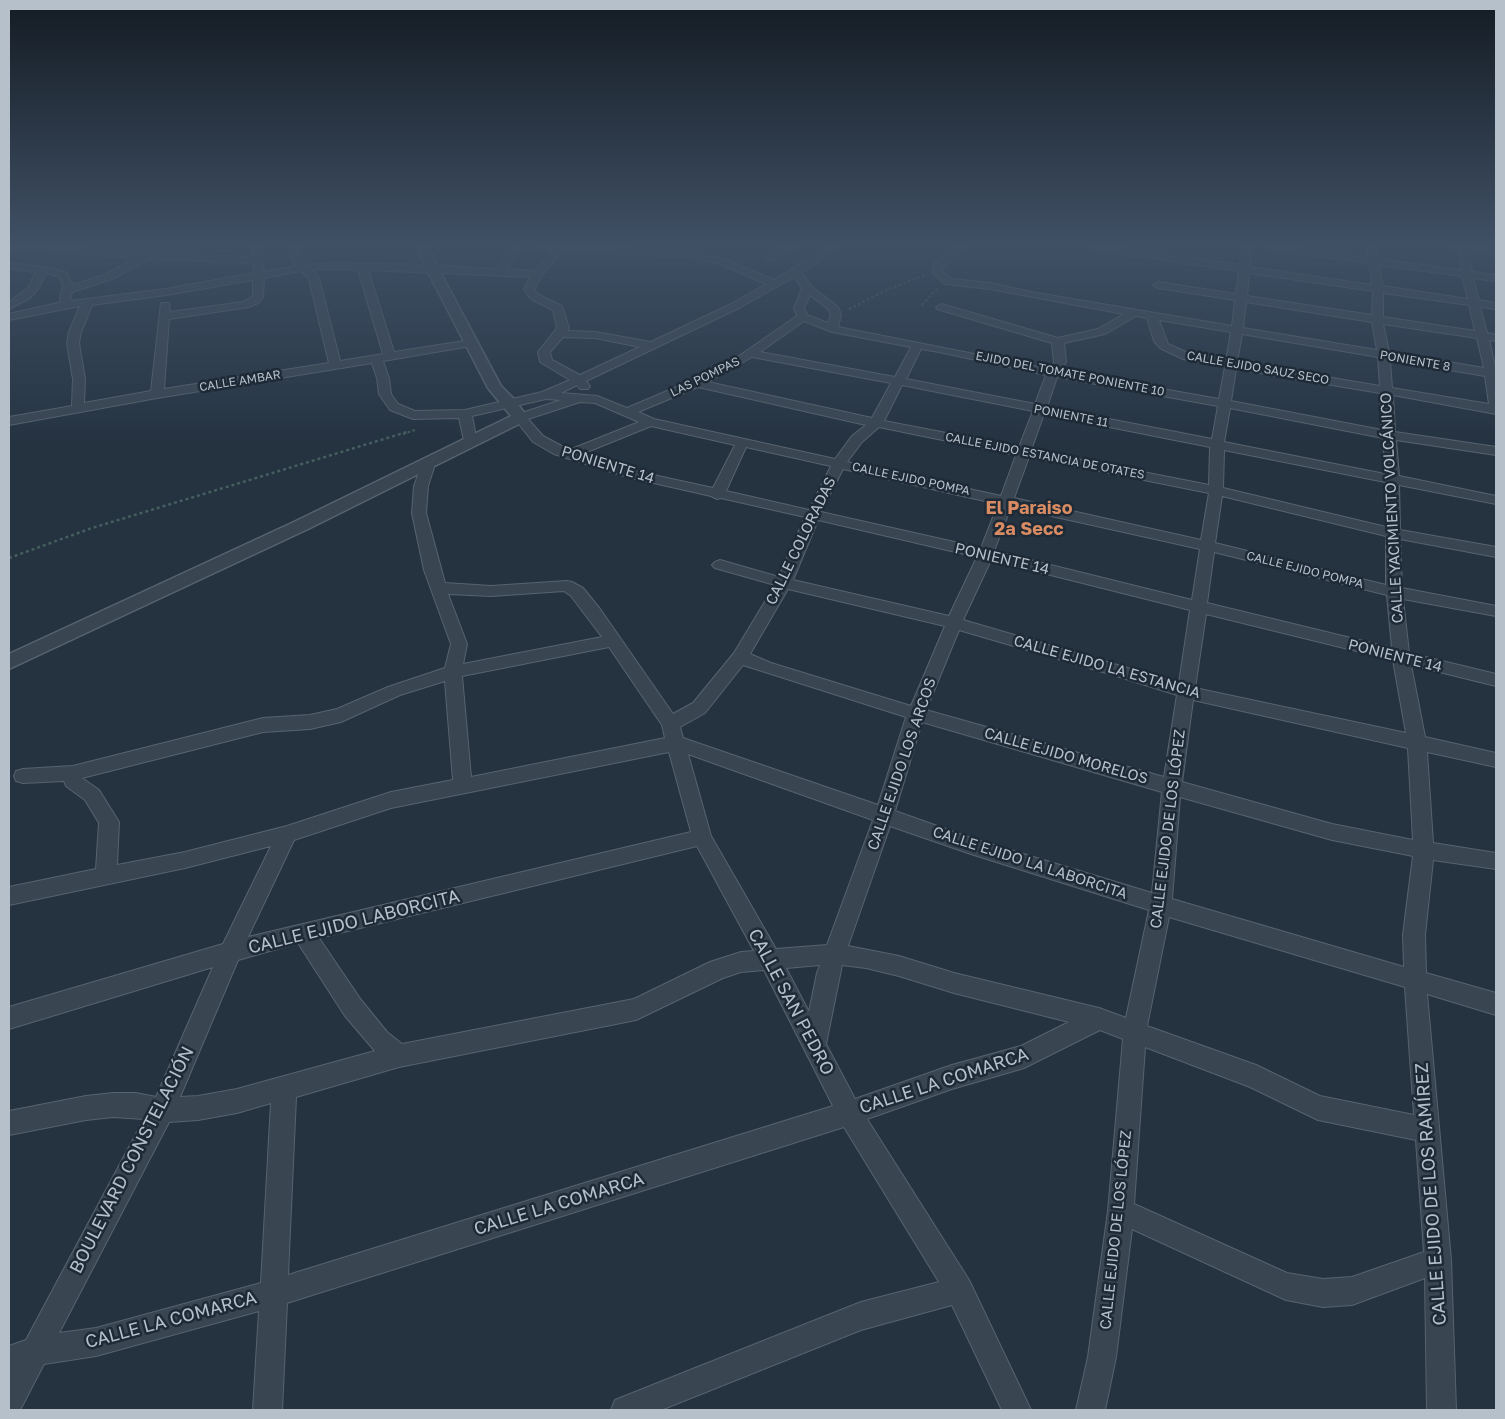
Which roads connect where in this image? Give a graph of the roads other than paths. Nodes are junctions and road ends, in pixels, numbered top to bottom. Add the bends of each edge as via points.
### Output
1 (27, 313) edge
2 (83, 313) edge
3 (183, 313) edge
4 (323, 313) edge
5 (373, 313) edge
6 (456, 313) edge
7 (559, 313) edge
8 (719, 313) edge
9 (802, 313) edge
10 (835, 313) edge
11 (962, 313) edge
12 (1106, 313) edge
13 (1132, 313) edge
14 (1139, 313) edge
15 (1238, 313) edge
16 (1341, 313) edge
17 (1377, 313) edge
18 (1476, 313) edge
19 (164, 316) joint
20 (1152, 316) junction
21 (9, 317) edge
22 (804, 317) junction
23 (1377, 319) junction
24 (1118, 323) junction
25 (832, 329) junction
26 (1236, 331) junction
27 (560, 334) junction
28 (1481, 335) junction
29 (1496, 338) edge
30 (1058, 341) junction
31 (471, 343) junction
32 (651, 345) junction
33 (917, 346) junction
34 (749, 354) junction
35 (1384, 356) junction
36 (383, 357) junction
37 (335, 365) junction
38 (1230, 365) junction
39 (1052, 373) junction
40 (1493, 374) edge
41 (578, 379) junction
42 (900, 381) junction
43 (697, 383) junction
44 (1386, 390) junction
45 (157, 394) junction
46 (546, 394) junction
47 (580, 398) junction
48 (597, 400) junction
49 (509, 402) junction
50 (1225, 405) junction
51 (78, 408) junction
52 (1039, 410) junction
53 (1496, 410) edge
54 (628, 412) junction
55 (466, 414) junction
56 (520, 418) junction
57 (9, 421) edge
58 (650, 422) junction
59 (876, 423) junction
60 (1389, 435) junction
61 (470, 442) junction
62 (742, 443) junction
63 (1217, 446) junction
64 (1024, 451) junction
65 (1496, 451) edge
66 (571, 454) junction
67 (430, 461) junction
68 (839, 463) junction
69 (1392, 480) junction
70 (1216, 490) junction
71 (717, 495) junction
72 (1005, 499) junction
73 (1496, 500) edge
74 (813, 515) junction
75 (1392, 533) junction
76 (1208, 546) junction
77 (1496, 552) edge
78 (986, 554) junction
79 (720, 564) dead end
80 (784, 583) junction
81 (439, 588) junction
82 (1394, 592) junction
83 (1199, 606) junction
84 (1496, 611) edge
85 (954, 622) junction
86 (612, 641) junction
87 (740, 657) junction
88 (1402, 658) junction
89 (9, 662) edge
90 (453, 672) junction
91 (1496, 680) edge
92 (1186, 692) junction
93 (916, 714) junction
94 (674, 733) junction
95 (1417, 743) junction
96 (1496, 760) edge
97 (72, 773) junction
98 (23, 776) dead end
99 (1172, 786) junction
100 (463, 787) junction
101 (884, 816) junction
102 (287, 834) junction
103 (702, 837) junction
104 (1424, 850) junction
105 (1496, 861) edge
106 (106, 876) junction
107 (9, 896) edge
108 (1161, 905) junction
109 (303, 933) junction
110 (230, 953) junction
111 (835, 954) junction
112 (770, 958) junction
113 (1415, 979) junction
114 (1496, 1004) edge
115 (9, 1018) edge
116 (1100, 1019) junction
117 (1135, 1031) junction
118 (814, 1046) junction
119 (400, 1056) junction
120 (284, 1089) junction
121 (162, 1110) junction
122 (849, 1113) junction
123 (9, 1123) edge
124 (1427, 1130) junction
125 (1121, 1211) junction
126 (1438, 1260) junction
127 (959, 1290) junction
128 (275, 1293) junction
129 (35, 1351) junction
130 (9, 1360) edge
131 (9, 1401) edge
132 (268, 1410) edge
133 (626, 1410) edge
134 (1017, 1410) edge
135 (1090, 1410) edge
136 (1442, 1410) edge

1 - 21 street
2 - 51 street via 72,343 79,379
3 - 19 street
4 - 37 street
5 - 36 street
6 - 31 street
7 - 27 street via 563,328
8 - 32 street
9 - 22 street
10 - 25 street
11 - 30 street
12 - 24 street
13 - 24 street
14 - 20 street, PONIENTE 8
15 - 26 street, CALLE EJIDO DE LOS LÓPEZ
16 - 23 street
17 - 23 street, CALLE YACIMIENTO VOLCÁNICO
18 - 28 street
19 - 45 street
20 - 26 street, PONIENTE 8
20 - 38 street, CALLE EJIDO SAUZ SECO via 1160,341 1170,350 1187,357
22 - 25 street, EJIDO DEL TOMATE PONIENTE 10
22 - 34 street, LAS POMPAS
23 - 28 street
23 - 35 street, CALLE YACIMIENTO VOLCÁNICO
24 - 30 street via 1101,332
25 - 33 street, EJIDO DEL TOMATE PONIENTE 10
26 - 35 street, PONIENTE 8
26 - 38 street, CALLE EJIDO DE LOS LÓPEZ
27 - 32 street via 595,335
27 - 41 street via 544,352 546,362
28 - 29 street
28 - 40 street
30 - 39 street, CALLE EJIDO LOS ARCOS via 1060,362
31 - 36 street, CALLE AMBAR
31 - 49 street via 495,388
32 - 41 street
33 - 39 street, EJIDO DEL TOMATE PONIENTE 10
33 - 42 street, CALLE COLORADAS
34 - 42 street, PONIENTE 11
34 - 43 street, LAS POMPAS
35 - 40 street, PONIENTE 8
35 - 44 street, CALLE YACIMIENTO VOLCÁNICO
36 - 37 street, CALLE AMBAR
36 - 55 street via 380,370 385,394 394,407 413,415
37 - 45 street, CALLE AMBAR
38 - 44 street, CALLE EJIDO SAUZ SECO
38 - 50 street, CALLE EJIDO DE LOS LÓPEZ
39 - 50 street, EJIDO DEL TOMATE PONIENTE 10
39 - 52 street, CALLE EJIDO LOS ARCOS
40 - 53 street
41 - 46 street
41 - 48 street
42 - 52 street, PONIENTE 11
42 - 59 street, CALLE COLORADAS
43 - 54 street, LAS POMPAS
43 - 59 street, CALLE EJIDO ESTANCIA DE OTATES
44 - 53 street, CALLE EJIDO SAUZ SECO
44 - 60 street, CALLE YACIMIENTO VOLCÁNICO
45 - 51 street, CALLE AMBAR
46 - 47 street, CALLE EJIDO POMPA
46 - 49 street
47 - 48 street, CALLE EJIDO POMPA
47 - 56 street
48 - 54 street, CALLE EJIDO POMPA
49 - 55 street
49 - 56 street
50 - 60 street, EJIDO DEL TOMATE PONIENTE 10
50 - 63 street, CALLE EJIDO DE LOS LÓPEZ
51 - 57 street, CALLE AMBAR
52 - 63 street, PONIENTE 11
52 - 64 street, CALLE EJIDO LOS ARCOS
54 - 58 street, CALLE EJIDO POMPA
55 - 61 street
56 - 61 street
56 - 66 street, PONIENTE 14 via 538,439
58 - 62 street, CALLE EJIDO POMPA
58 - 66 street
59 - 64 street, CALLE EJIDO ESTANCIA DE OTATES
59 - 68 street, CALLE COLORADAS via 864,432
60 - 65 street, EJIDO DEL TOMATE PONIENTE 10
60 - 69 street, CALLE YACIMIENTO VOLCÁNICO
61 - 67 street
62 - 68 street, CALLE EJIDO POMPA
62 - 71 street
63 - 69 street, PONIENTE 11
63 - 70 street, CALLE EJIDO DE LOS LÓPEZ
64 - 70 street, CALLE EJIDO ESTANCIA DE OTATES
64 - 72 street, CALLE EJIDO LOS ARCOS
66 - 71 street, PONIENTE 14 via 632,474
67 - 81 street via 421,486 419,513
67 - 89 street via 302,525
68 - 72 street, CALLE EJIDO POMPA
68 - 74 street, CALLE COLORADAS
69 - 73 street, PONIENTE 11
69 - 75 street, CALLE YACIMIENTO VOLCÁNICO
70 - 75 street, CALLE EJIDO ESTANCIA DE OTATES
70 - 76 street, CALLE EJIDO DE LOS LÓPEZ
71 - 74 street, PONIENTE 14
72 - 76 street, CALLE EJIDO POMPA
72 - 78 street, CALLE EJIDO LOS ARCOS
74 - 78 street, PONIENTE 14
74 - 80 street, CALLE COLORADAS
75 - 77 street, CALLE EJIDO ESTANCIA DE OTATES
75 - 82 street, CALLE YACIMIENTO VOLCÁNICO
76 - 82 street, CALLE EJIDO POMPA
76 - 83 street, CALLE EJIDO DE LOS LÓPEZ
78 - 83 street, PONIENTE 14
78 - 85 street, CALLE EJIDO LOS ARCOS
79 - 80 street, CALLE EJIDO LA ESTANCIA
80 - 85 street, CALLE EJIDO LA ESTANCIA
80 - 87 street, CALLE COLORADAS
81 - 86 street, CALLE SAN PEDRO via 491,591 573,588
81 - 90 street via 459,644
82 - 84 street, CALLE EJIDO POMPA
82 - 88 street, CALLE YACIMIENTO VOLCÁNICO
83 - 88 street, PONIENTE 14
83 - 92 street, CALLE EJIDO DE LOS LÓPEZ
85 - 92 street, CALLE EJIDO LA ESTANCIA
85 - 93 street, CALLE EJIDO LOS ARCOS
86 - 90 street
86 - 94 street, CALLE SAN PEDRO
87 - 93 street, CALLE EJIDO MORELOS
87 - 94 street, CALLE COLORADAS
88 - 91 street, PONIENTE 14
88 - 95 street, CALLE YACIMIENTO VOLCÁNICO
90 - 97 street via 341,715 310,722 263,725
90 - 100 street
92 - 95 street, CALLE EJIDO LA ESTANCIA
92 - 99 street, CALLE EJIDO DE LOS LÓPEZ
93 - 99 street, CALLE EJIDO MORELOS
93 - 101 street, CALLE EJIDO LOS ARCOS
94 - 100 street
94 - 101 street, CALLE EJIDO LA LABORCITA
94 - 103 street, CALLE SAN PEDRO
95 - 96 street, CALLE EJIDO LA ESTANCIA
95 - 104 street, CALLE YACIMIENTO VOLCÁNICO
97 - 98 street
97 - 106 street via 73,781 92,795 109,822
99 - 104 street, CALLE EJIDO MORELOS via 1332,832
99 - 108 street, CALLE EJIDO DE LOS LÓPEZ
100 - 102 street via 391,800
101 - 108 street, CALLE EJIDO LA LABORCITA
101 - 111 street, CALLE EJIDO LOS ARCOS
102 - 106 street
102 - 110 street, BOULEVARD CONSTELACIÓN
103 - 109 street, CALLE EJIDO LABORCITA
103 - 112 street, CALLE SAN PEDRO
104 - 105 street, CALLE EJIDO MORELOS
104 - 113 street, CALLE YACIMIENTO VOLCÁNICO via 1414,935
106 - 107 street
108 - 113 street, CALLE EJIDO LA LABORCITA
108 - 117 street, CALLE EJIDO DE LOS LÓPEZ
109 - 110 street, CALLE EJIDO LABORCITA
109 - 119 street via 353,1008 379,1040
110 - 115 street, CALLE EJIDO LABORCITA
110 - 121 street, BOULEVARD CONSTELACIÓN
111 - 112 street
111 - 116 street via 866,958
111 - 118 street, CALLE EJIDO LOS ARCOS via 828,973
112 - 118 street, CALLE SAN PEDRO
112 - 119 street via 718,969 636,1009
113 - 114 street, CALLE EJIDO LA LABORCITA
113 - 124 street, CALLE EJIDO DE LOS RAMÍREZ
116 - 117 street
116 - 122 street, CALLE LA COMARCA via 1024,1057 952,1077
117 - 124 street via 1256,1077 1318,1108
117 - 125 street, CALLE EJIDO DE LOS LÓPEZ
118 - 122 street, CALLE SAN PEDRO
119 - 120 street
120 - 121 street via 198,1108
120 - 128 street
121 - 123 street via 113,1105
121 - 129 street, BOULEVARD CONSTELACIÓN
122 - 127 street, CALLE SAN PEDRO
122 - 128 street, CALLE LA COMARCA
124 - 126 street, CALLE EJIDO DE LOS RAMÍREZ
125 - 126 street via 1286,1286 1323,1293 1352,1291
125 - 135 street, CALLE EJIDO DE LOS LÓPEZ via 1102,1357
126 - 136 street, CALLE EJIDO DE LOS RAMÍREZ
127 - 133 street via 861,1316
127 - 134 street, CALLE SAN PEDRO
128 - 129 street, CALLE LA COMARCA via 96,1342
128 - 132 street
129 - 130 street, CALLE LA COMARCA
129 - 131 street, BOULEVARD CONSTELACIÓN

